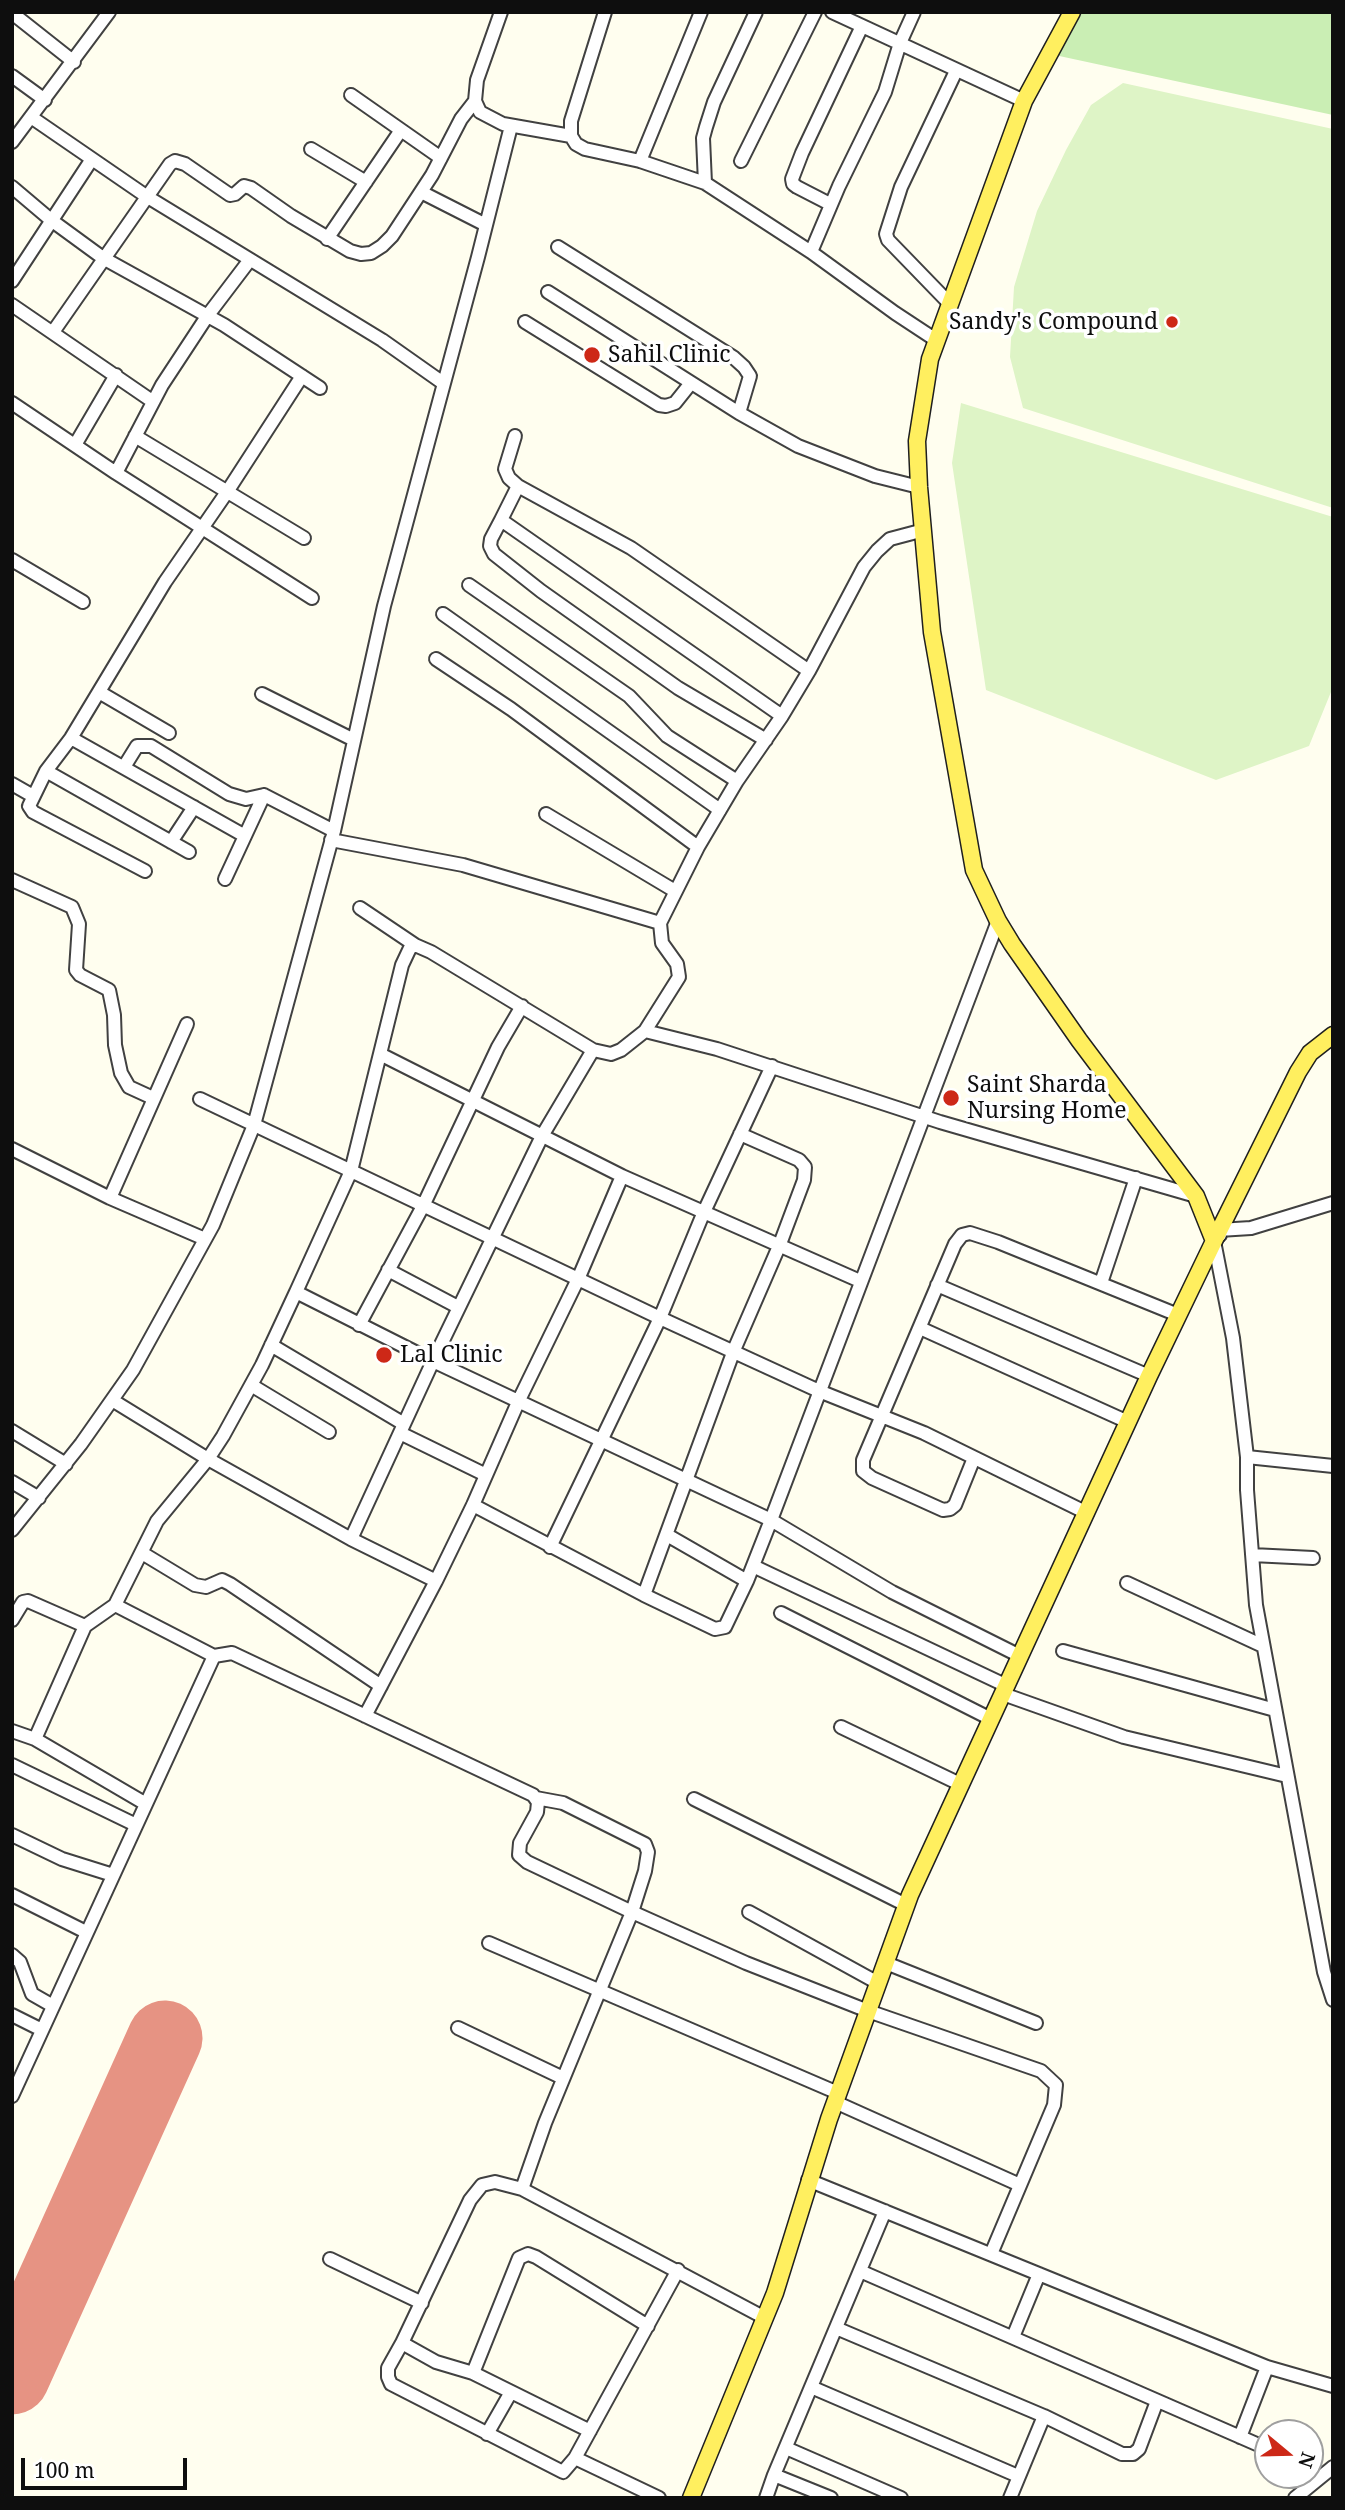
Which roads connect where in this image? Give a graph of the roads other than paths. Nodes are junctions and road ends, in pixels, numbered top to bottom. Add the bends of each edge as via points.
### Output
1 (109, 12) edge
2 (501, 12) edge
3 (605, 12) edge
4 (701, 12) edge
5 (756, 12) edge
6 (815, 12) edge
7 (832, 12) edge
8 (914, 12) edge
9 (1072, 12) edge
10 (12, 13) edge
11 (862, 26) junction
12 (900, 43) junction
13 (74, 62) junction
14 (956, 71) junction
15 (12, 76) edge
16 (351, 95) dead end
17 (45, 100) junction
18 (475, 101) junction
19 (1024, 101) junction
20 (32, 117) junction
21 (511, 126) junction
22 (401, 130) junction
23 (570, 136) junction
24 (12, 142) edge
25 (311, 149) dead end
26 (441, 158) junction
27 (92, 159) junction
28 (640, 161) junction
29 (741, 161) dead end
30 (366, 181) junction
31 (705, 183) junction
32 (12, 187) edge
33 (421, 192) junction
34 (146, 196) junction
35 (831, 204) junction
36 (51, 220) junction
37 (486, 225) junction
38 (327, 239) junction
39 (558, 247) dead end
40 (811, 252) junction
41 (103, 258) junction
42 (249, 261) junction
43 (12, 281) edge
44 (548, 292) dead end
45 (950, 304) junction
46 (12, 305) edge
47 (208, 315) junction
48 (525, 322) dead end
49 (53, 332) junction
50 (936, 340) junction
51 (116, 375) junction
52 (302, 376) junction
53 (443, 383) junction
54 (691, 383) junction
55 (320, 388) dead end
56 (152, 401) junction
57 (12, 403) edge
58 (739, 413) junction
59 (135, 436) junction
60 (515, 436) dead end
61 (75, 445) junction
62 (116, 472) junction
63 (518, 486) junction
64 (919, 487) junction
65 (227, 492) junction
66 (501, 520) junction
67 (203, 527) junction
68 (924, 530) junction
69 (304, 538) dead end
70 (12, 560) edge
71 (469, 585) dead end
72 (312, 598) dead end
73 (83, 602) dead end
74 (443, 614) dead end
75 (436, 659) dead end
76 (809, 671) junction
77 (99, 692) junction
78 (262, 694) dead end
79 (782, 716) junction
80 (169, 733) dead end
81 (71, 738) junction
82 (354, 740) junction
83 (766, 740) junction
84 (124, 767) junction
85 (46, 771) junction
86 (737, 781) junction
87 (12, 784) edge
88 (264, 795) junction
89 (33, 796) junction
90 (194, 807) junction
91 (720, 810) junction
92 (546, 814) dead end
93 (333, 835) junction
94 (245, 836) junction
95 (171, 842) junction
96 (698, 847) junction
97 (189, 852) dead end
98 (145, 872) dead end
99 (225, 879) dead end
100 (12, 880) edge
101 (675, 891) junction
102 (360, 908) dead end
103 (998, 921) junction
104 (660, 923) junction
105 (415, 945) junction
106 (522, 1006) junction
107 (187, 1024) dead end
108 (645, 1031) junction
109 (1333, 1035) edge
110 (593, 1050) junction
111 (380, 1054) junction
112 (772, 1066) junction
113 (153, 1098) junction
114 (200, 1099) dead end
115 (473, 1102) junction
116 (923, 1117) junction
117 (254, 1125) junction
118 (740, 1134) junction
119 (542, 1136) junction
120 (12, 1149) edge
121 (351, 1171) junction
122 (622, 1176) junction
123 (1136, 1178) junction
124 (1196, 1196) junction
125 (110, 1198) junction
126 (1333, 1203) edge
127 (423, 1206) junction
128 (703, 1214) junction
129 (1217, 1235) junction
130 (205, 1239) junction
131 (492, 1239) junction
132 (780, 1244) junction
133 (388, 1270) junction
134 (579, 1277) junction
135 (860, 1282) junction
136 (1101, 1283) junction
137 (937, 1285) junction
138 (296, 1292) junction
139 (458, 1307) junction
140 (1178, 1315) junction
141 (660, 1318) junction
142 (359, 1325) junction
143 (919, 1328) junction
144 (271, 1345) junction
145 (734, 1350) junction
146 (433, 1361) junction
147 (1149, 1376) junction
148 (251, 1385) junction
149 (819, 1391) junction
150 (111, 1400) junction
151 (519, 1400) junction
152 (883, 1415) junction
153 (1128, 1422) junction
154 (402, 1429) junction
155 (12, 1431) edge
156 (329, 1433) dead end
157 (600, 1439) junction
158 (1247, 1457) junction
159 (974, 1458) junction
160 (208, 1459) junction
161 (66, 1464) junction
162 (1333, 1466) edge
163 (486, 1475) junction
164 (688, 1480) junction
165 (12, 1482) edge
166 (39, 1499) junction
167 (474, 1505) junction
168 (1087, 1513) junction
169 (771, 1520) junction
170 (15, 1523) edge
171 (667, 1535) junction
172 (351, 1539) junction
173 (550, 1547) junction
174 (142, 1553) junction
175 (1252, 1555) junction
176 (1313, 1558) dead end
177 (753, 1566) junction
178 (436, 1581) junction
179 (747, 1581) junction
180 (1126, 1583) dead end
181 (644, 1595) junction
182 (115, 1605) junction
183 (781, 1613) dead end
184 (12, 1620) edge
185 (85, 1626) junction
186 (1263, 1646) junction
187 (1063, 1651) dead end
188 (214, 1656) junction
189 (1020, 1656) junction
190 (381, 1686) junction
191 (1005, 1690) junction
192 (1275, 1710) junction
193 (365, 1716) junction
194 (991, 1719) junction
195 (841, 1727) dead end
196 (12, 1731) edge
197 (35, 1739) junction
198 (12, 1765) edge
199 (1287, 1776) junction
200 (962, 1785) junction
201 (536, 1798) junction
202 (694, 1799) dead end
203 (146, 1804) junction
204 (136, 1825) junction
205 (12, 1835) edge
206 (113, 1875) junction
207 (12, 1895) edge
208 (906, 1905) junction
209 (632, 1912) junction
210 (749, 1912) dead end
211 (86, 1932) junction
212 (489, 1943) dead end
213 (12, 1955) edge
214 (886, 1963) junction
215 (878, 1983) junction
216 (601, 1990) junction
217 (1333, 2000) edge
218 (53, 2006) junction
219 (868, 2011) junction
220 (12, 2015) edge
221 (1036, 2023) dead end
222 (458, 2028) dead end
223 (42, 2030) junction
224 (563, 2078) junction
225 (12, 2096) edge
226 (836, 2097) junction
227 (808, 2180) junction
228 (1020, 2185) junction
229 (522, 2189) junction
230 (885, 2211) junction
231 (991, 2255) junction
232 (330, 2259) dead end
233 (678, 2270) junction
234 (860, 2272) junction
235 (1039, 2274) junction
236 (422, 2303) junction
237 (765, 2318) junction
238 (648, 2326) junction
239 (836, 2328) junction
240 (1013, 2337) junction
241 (402, 2343) junction
242 (1267, 2367) junction
243 (473, 2373) junction
244 (1333, 2386) edge
245 (811, 2387) junction
246 (511, 2392) junction
247 (1157, 2401) junction
248 (1044, 2416) junction
249 (590, 2431) junction
250 (487, 2434) junction
251 (1240, 2437) junction
252 (1254, 2443) edge
253 (786, 2448) junction
254 (575, 2458) junction
255 (1329, 2470) edge
256 (774, 2475) junction
257 (1018, 2476) junction
258 (659, 2498) edge
259 (691, 2498) edge
260 (766, 2498) edge
261 (831, 2498) edge
262 (901, 2498) edge
263 (1010, 2498) edge
264 (1295, 2498) edge

1 - 13 street
2 - 18 street via 477,80
3 - 23 street
4 - 28 street
5 - 31 street via 706,127
6 - 29 street
7 - 11 street
8 - 12 street
9 - 19 main road
10 - 13 street
11 - 12 street
11 - 35 street via 792,179 797,187
12 - 14 street
12 - 35 street via 885,92
13 - 17 street
14 - 19 street
14 - 45 street via 901,187 886,234
15 - 17 street
16 - 22 street
17 - 20 street
18 - 21 street via 489,119
18 - 26 street
19 - 45 main road
20 - 24 street
20 - 27 street
21 - 23 street
21 - 37 street
22 - 26 street
22 - 30 street
23 - 28 street via 585,149
25 - 30 street
26 - 33 street
27 - 34 street
27 - 36 street
28 - 31 street
30 - 38 street
31 - 40 street
32 - 36 street
33 - 37 street
33 - 38 street via 392,236 371,253 350,251
34 - 38 street via 170,164 180,162 225,194 235,194 244,186 251,188
34 - 41 street
34 - 42 street
35 - 40 street
36 - 41 street
36 - 43 street
37 - 53 street
39 - 58 street via 744,367 750,376
40 - 50 street
41 - 47 street
41 - 49 street
42 - 47 street
42 - 53 street via 382,340
44 - 54 street
45 - 50 main road
46 - 49 street
47 - 52 street
47 - 56 street
48 - 54 street via 659,405 675,403
49 - 51 street
50 - 64 main road via 917,441
51 - 56 street
51 - 61 street
52 - 55 street
52 - 65 street
53 - 82 street
54 - 58 street
56 - 59 street
57 - 61 street
58 - 64 street via 798,446 875,476
59 - 62 street
59 - 65 street
60 - 63 street via 505,469
61 - 62 street
62 - 67 street
63 - 66 street
63 - 76 street via 631,548
64 - 68 main road
65 - 67 street
65 - 69 street
66 - 79 street
66 - 83 street via 491,539 494,554 678,688
67 - 72 street
67 - 77 street
68 - 76 street via 890,539 877,551
68 - 103 main road via 932,632 974,870
70 - 73 street
71 - 86 street via 629,696 667,736
74 - 91 street
75 - 96 street
76 - 79 street
77 - 80 street
77 - 81 street
78 - 82 street
79 - 83 street
81 - 84 street
81 - 85 street
82 - 93 street
83 - 86 street
84 - 88 street via 137,746 151,746 229,794 246,799
84 - 90 street
85 - 89 street
85 - 95 street
86 - 91 street
87 - 89 street
88 - 93 street
88 - 94 street
89 - 98 street via 29,806 33,812
90 - 94 street
90 - 95 street
91 - 96 street
92 - 101 street
93 - 104 street via 463,865
93 - 117 street
94 - 99 street
95 - 97 street
96 - 101 street
100 - 113 street via 72,907 79,925 76,970 109,990 121,1073 129,1087
101 - 104 street
102 - 105 street
103 - 116 street
103 - 124 main road via 1079,1040
104 - 108 street via 662,943 677,964 679,977
105 - 106 street
105 - 111 street via 402,965
106 - 110 street
106 - 115 street
107 - 113 street
108 - 110 street via 611,1054
108 - 112 street
109 - 129 main road via 1310,1053 1298,1072
110 - 119 street
111 - 115 street
111 - 121 street
112 - 116 street
112 - 118 street
113 - 125 street
114 - 117 street
115 - 119 street
115 - 127 street
116 - 123 street
116 - 135 street
117 - 121 street
117 - 130 street
118 - 128 street
118 - 132 street via 805,1167
119 - 122 street
119 - 131 street
120 - 125 street
121 - 127 street
121 - 138 street
122 - 128 street
122 - 134 street
123 - 124 street
123 - 136 street
124 - 129 main road
125 - 130 street
126 - 129 street
127 - 131 street
127 - 133 street
128 - 132 street
128 - 141 street
129 - 140 main road
129 - 158 street via 1223,1245 1219,1265
130 - 150 street via 133,1370
131 - 134 street
131 - 139 street
132 - 135 street
132 - 145 street
133 - 139 street
133 - 142 street
134 - 141 street
134 - 151 street
135 - 149 street
136 - 137 street via 970,1233 955,1244
136 - 140 street
137 - 143 street
137 - 147 street
138 - 142 street
138 - 144 street
139 - 146 street
140 - 147 main road
141 - 145 street
141 - 157 street
142 - 146 street
143 - 152 street
143 - 153 street
144 - 148 street
144 - 154 street
145 - 149 street
145 - 164 street
146 - 151 street
146 - 154 street
147 - 153 main road
148 - 156 street
148 - 160 street
149 - 152 street
149 - 169 street
150 - 160 street
150 - 161 street
151 - 157 street
151 - 163 street
152 - 159 street
152 - 159 street via 863,1460 863,1471 872,1478 943,1510 950,1509
153 - 168 main road
154 - 163 street
154 - 172 street
155 - 161 street
157 - 164 street
157 - 173 street
158 - 162 street
158 - 175 street
159 - 168 street
160 - 172 street
160 - 174 street via 158,1521
161 - 166 street
163 - 167 street
164 - 169 street
164 - 171 street
165 - 166 street
166 - 170 street
167 - 173 street
167 - 178 street
168 - 189 main road
169 - 177 street
169 - 189 street via 892,1592
171 - 179 street
171 - 181 street
172 - 178 street
173 - 181 street
174 - 182 street
174 - 190 street via 195,1586 222,1580 230,1584
175 - 176 street
175 - 186 street
177 - 179 street
177 - 191 street
178 - 190 street
179 - 181 street via 730,1620 715,1629
180 - 186 street
182 - 185 street
182 - 188 street
183 - 194 street
184 - 185 street via 28,1601
185 - 197 street
186 - 192 street
187 - 192 street
188 - 193 street via 232,1653
188 - 203 street
189 - 191 main road
190 - 193 street
191 - 194 main road
191 - 199 street via 1124,1737
192 - 199 street
193 - 201 street
194 - 200 main road
195 - 200 street
196 - 197 street
197 - 203 street
198 - 204 street
199 - 217 street
200 - 208 main road
201 - 209 street via 537,1812 520,1843 519,1855
201 - 209 street via 563,1803 648,1847
202 - 208 street
203 - 204 street
204 - 206 street
205 - 206 street via 62,1860
206 - 211 street
207 - 211 street
208 - 214 main road
209 - 216 street
209 - 219 street
210 - 215 street
211 - 218 street
212 - 216 street
213 - 218 street via 20,1962 32,1994
214 - 215 main road
214 - 221 street
215 - 219 main road
216 - 224 street
216 - 226 street
218 - 223 street
219 - 226 main road
219 - 228 street via 1041,2071 1056,2085 1054,2105
220 - 223 street
222 - 224 street
223 - 225 street
224 - 229 street
226 - 227 main road
226 - 228 street
227 - 230 street
227 - 237 main road
228 - 231 street
229 - 233 street
229 - 236 street via 495,2182 482,2185 470,2200
230 - 231 street
230 - 234 street
231 - 235 street
232 - 236 street
233 - 237 street
233 - 238 street
234 - 239 street
234 - 240 street
235 - 240 street
235 - 242 street
236 - 241 street
237 - 259 main road
238 - 243 street via 527,2254 519,2258
238 - 249 street
239 - 245 street
239 - 248 street
240 - 247 street
241 - 243 street via 436,2362
241 - 250 street via 388,2368 391,2384
242 - 244 street
242 - 251 street
243 - 246 street
245 - 253 street
245 - 257 street
246 - 249 street
246 - 250 street
247 - 248 street via 1133,2454 1122,2454
247 - 251 street
248 - 257 street
249 - 254 street
250 - 254 street via 563,2472
251 - 252 street
253 - 256 street
253 - 262 street
254 - 258 street
255 - 264 street
256 - 260 street
256 - 261 street
257 - 263 street

